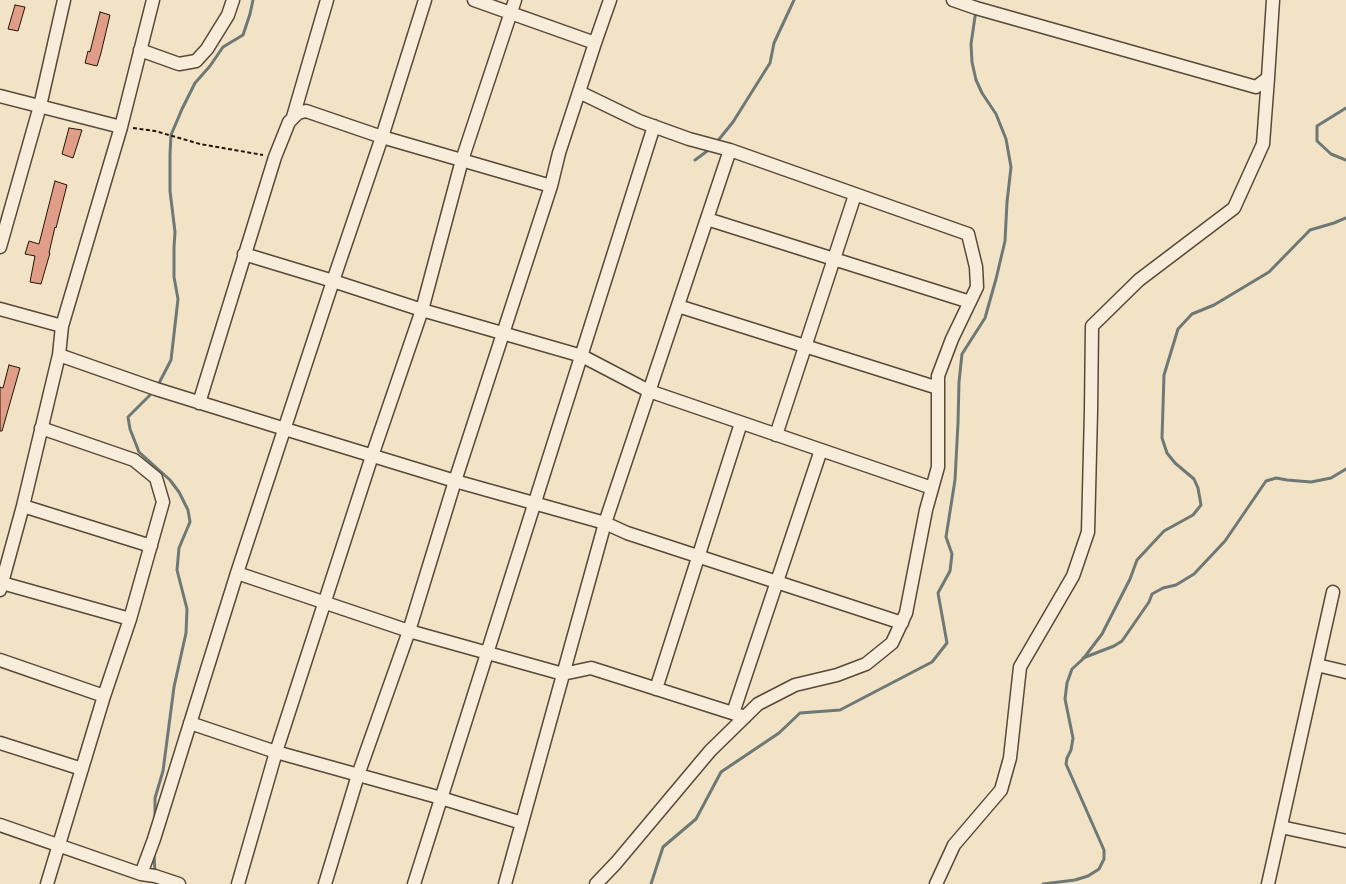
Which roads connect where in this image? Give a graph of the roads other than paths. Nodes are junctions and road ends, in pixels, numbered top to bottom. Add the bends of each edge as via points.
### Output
1 (64, 0) edge
2 (153, 0) edge
3 (233, 0) edge
4 (328, 0) edge
5 (425, 0) edge
6 (474, 0) edge
7 (515, 0) edge
8 (610, 0) edge
9 (953, 0) edge
10 (1273, 0) edge
11 (511, 13) junction
12 (594, 43) junction
13 (140, 50) junction
14 (1268, 78) junction
15 (579, 92) junction
16 (0, 96) edge
17 (40, 106) junction
18 (293, 117) junction
19 (654, 126) junction
20 (121, 127) junction
21 (382, 137) junction
22 (730, 150) junction
23 (462, 160) junction
24 (551, 186) junction
25 (855, 195) junction
26 (707, 219) junction
27 (0, 247) edge
28 (244, 254) junction
29 (834, 259) junction
30 (333, 281) junction
31 (970, 302) junction
32 (678, 306) junction
33 (0, 309) edge
34 (422, 310) junction
35 (62, 326) junction
36 (502, 333) junction
37 (806, 346) junction
38 (59, 354) junction
39 (582, 356) junction
40 (938, 388) junction
41 (649, 391) junction
42 (199, 403) junction
43 (741, 423) junction
44 (41, 428) junction
45 (285, 429) junction
46 (776, 435) junction
47 (821, 450) junction
48 (372, 456) junction
49 (455, 481) junction
50 (932, 488) junction
51 (535, 503) junction
52 (23, 506) junction
53 (605, 523) junction
54 (6, 545) edge
55 (151, 546) junction
56 (698, 557) junction
57 (237, 573) junction
58 (777, 582) junction
59 (1, 586) edge
60 (1333, 592) dead end
61 (325, 602) junction
62 (130, 619) junction
63 (902, 623) junction
64 (409, 631) junction
65 (488, 653) junction
66 (0, 660) edge
67 (1317, 665) junction
68 (1346, 672) edge
69 (563, 674) junction
70 (656, 689) junction
71 (104, 696) junction
72 (739, 715) junction
73 (190, 723) junction
74 (0, 742) edge
75 (276, 752) junction
76 (82, 769) junction
77 (358, 775) junction
78 (441, 798) junction
79 (522, 823) junction
80 (0, 825) edge
81 (1281, 827) junction
82 (1346, 840) edge
83 (59, 845) junction
84 (142, 874) junction
85 (47, 884) edge
86 (180, 884) edge
87 (238, 884) edge
88 (325, 884) edge
89 (414, 884) edge
90 (505, 884) edge
91 (596, 884) edge
92 (936, 884) edge
93 (1268, 884) edge

1 - 17 street
2 - 13 street
3 - 13 street via 207,49 196,61 179,64
4 - 18 street
5 - 21 street
6 - 11 street
7 - 11 street
8 - 12 street
9 - 14 street via 1256,88
10 - 14 street
11 - 12 street
11 - 23 street
12 - 15 street
13 - 20 street
14 - 92 street via 1263,144 1234,208 1139,280 1092,326 1088,532 1072,576 1020,667 1010,758 1001,790 954,845
15 - 19 street
15 - 24 street
16 - 17 street
17 - 20 street
17 - 27 street
18 - 21 street via 306,111
18 - 28 street via 275,157
19 - 22 street
19 - 39 street
20 - 35 street
21 - 23 street
21 - 30 street
22 - 25 street
22 - 26 street
23 - 24 street
23 - 34 street
24 - 36 street
25 - 29 street
25 - 31 street via 968,234 977,287
26 - 29 street
26 - 32 street
28 - 30 street
28 - 42 street
29 - 31 street
29 - 37 street
30 - 34 street
30 - 45 street
31 - 40 street via 938,376
32 - 37 street
32 - 41 street
33 - 35 street
34 - 36 street
34 - 48 street
35 - 38 street
36 - 39 street
36 - 49 street
37 - 40 street
37 - 46 street
38 - 42 street
38 - 44 street
39 - 41 street
39 - 51 street
40 - 50 street via 938,467
41 - 43 street
41 - 53 street
42 - 45 street
43 - 46 street
43 - 56 street
44 - 52 street
44 - 55 street via 134,460 156,478 164,502
45 - 48 street
45 - 57 street
46 - 47 street
47 - 50 street
47 - 58 street
48 - 49 street
48 - 61 street
49 - 51 street
49 - 64 street
50 - 63 street
51 - 53 street
51 - 65 street
52 - 54 street
52 - 55 street
53 - 56 street
53 - 69 street
54 - 59 street
55 - 62 street
56 - 58 street
56 - 70 street
57 - 61 street
57 - 73 street
58 - 63 street
58 - 72 street
59 - 62 street
60 - 67 street
61 - 64 street
61 - 75 street
62 - 71 street
63 - 72 street via 892,643 866,664 795,685
64 - 65 street
64 - 77 street
65 - 69 street
65 - 78 street
66 - 71 street
67 - 68 street
67 - 81 street
69 - 70 street via 591,668
69 - 79 street
70 - 72 street
71 - 76 street
72 - 91 street
73 - 75 street
73 - 84 street
74 - 76 street
75 - 77 street
75 - 87 street
76 - 83 street
77 - 78 street
77 - 88 street
78 - 79 street
78 - 89 street
79 - 90 street
80 - 83 street
81 - 82 street
81 - 93 street
83 - 84 street
83 - 85 street
84 - 86 street

